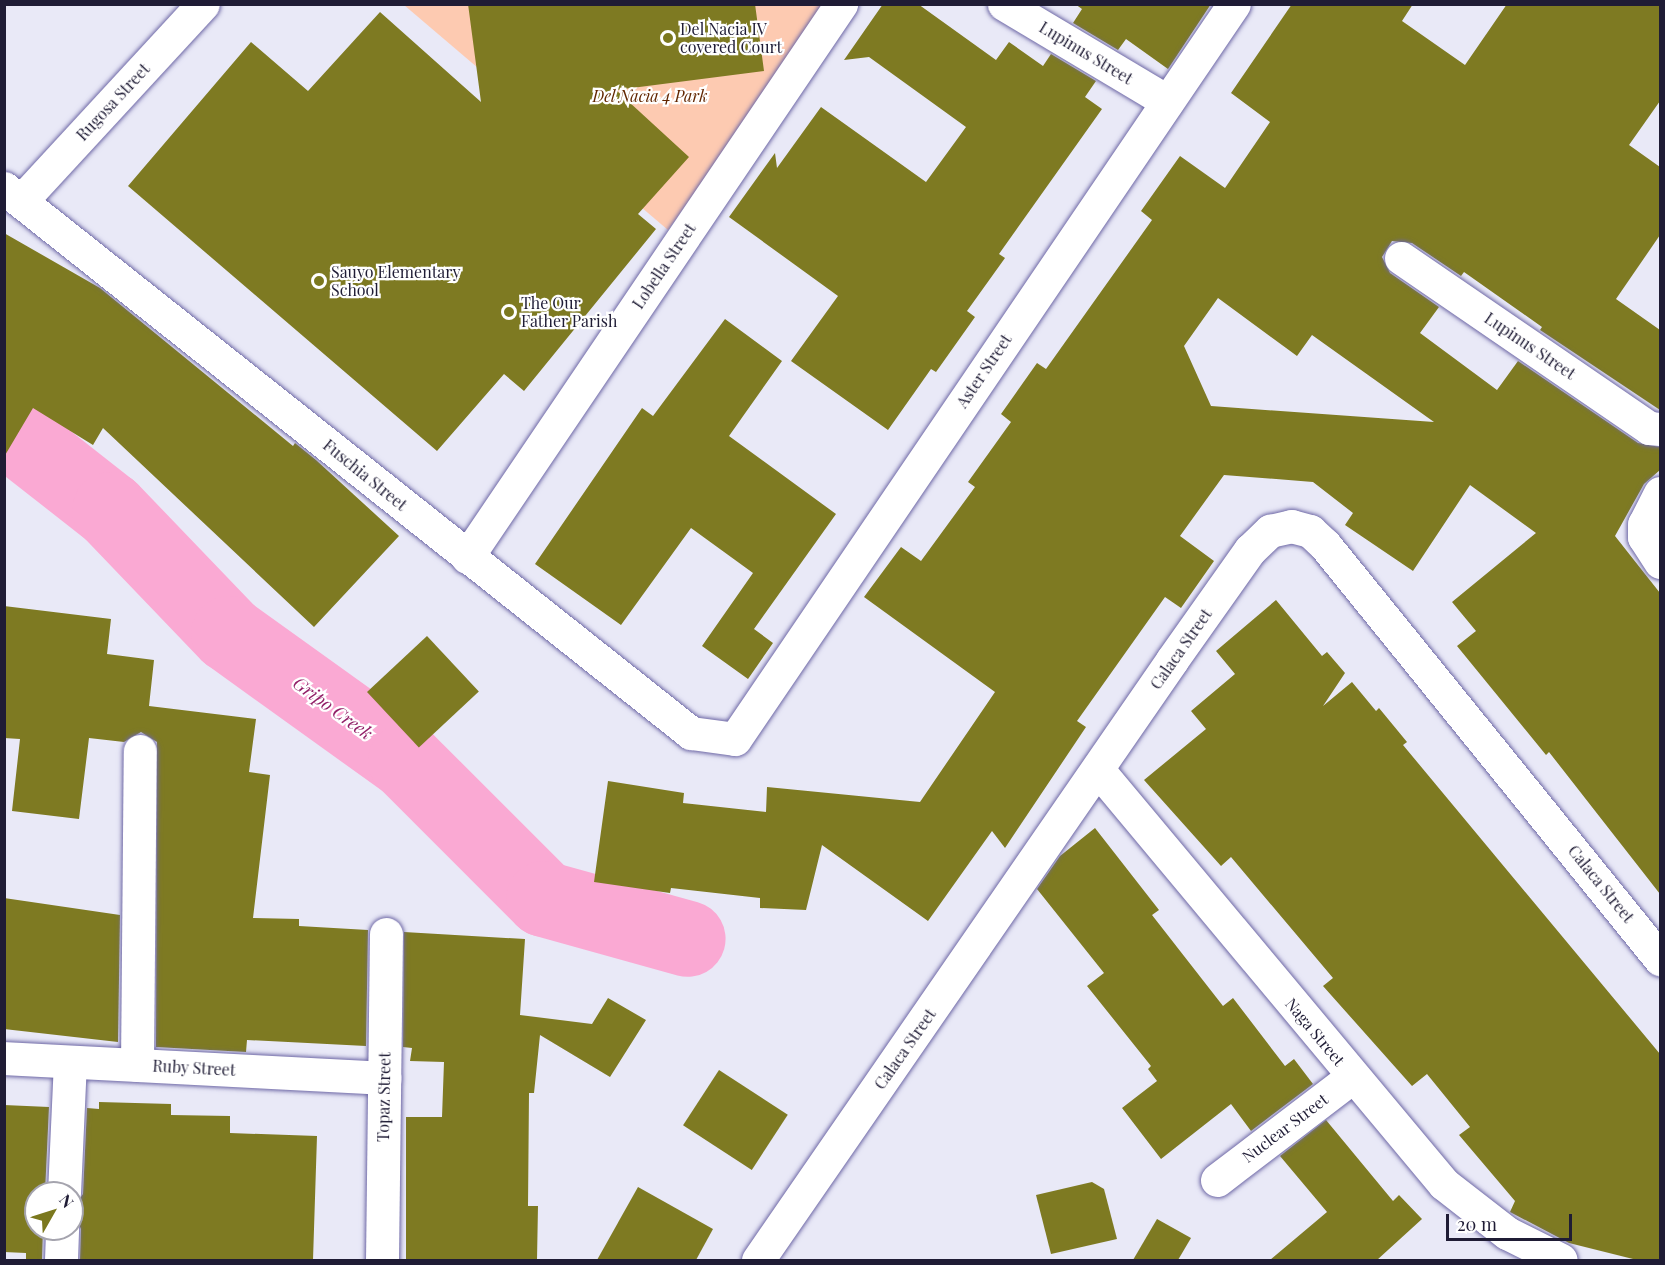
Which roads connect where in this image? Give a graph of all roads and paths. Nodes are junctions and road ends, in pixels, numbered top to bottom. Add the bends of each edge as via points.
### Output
1 (203, 4) edge
2 (841, 4) edge
3 (1004, 4) edge
4 (1234, 4) edge
5 (1167, 101) junction
6 (14, 194) edge
7 (1401, 258) dead end
8 (1660, 429) edge
9 (1660, 493) edge
10 (467, 557) junction
11 (1660, 562) edge
12 (735, 739) joint
13 (140, 751) dead end
14 (1099, 771) junction
15 (386, 934) dead end
16 (1660, 959) edge
17 (4, 1058) edge
18 (70, 1062) junction
19 (137, 1065) junction
20 (1352, 1077) junction
21 (384, 1078) junction
22 (1217, 1180) dead end
23 (65, 1181) edge
24 (62, 1241) edge
25 (61, 1260) edge
26 (382, 1260) edge
27 (758, 1260) edge
28 (1561, 1260) edge

1 - 6 street, Rugosa Street
2 - 10 street, Lobella Street
3 - 5 street, Lupinus Street
4 - 5 street, Aster Street
5 - 12 street, Aster Street
6 - 10 street, Fuschia Street
7 - 8 street, Lupinus Street via 1649,428
9 - 11 street via 1644,524 1644,537
10 - 12 street, Fuschia Street via 690,733
13 - 19 street via 135,900
14 - 16 street, Calaca Street via 1250,550 1270,531 1291,526 1310,531
14 - 20 street, Naga Street
14 - 27 street, Calaca Street
15 - 21 street, Topaz Street
17 - 18 street, Ruby Street
18 - 19 street, Ruby Street
18 - 23 street
19 - 21 street, Ruby Street
20 - 22 street, Nuclear Street
20 - 28 street, Naga Street via 1444,1184 1507,1233
21 - 26 street, Topaz Street
24 - 25 street

